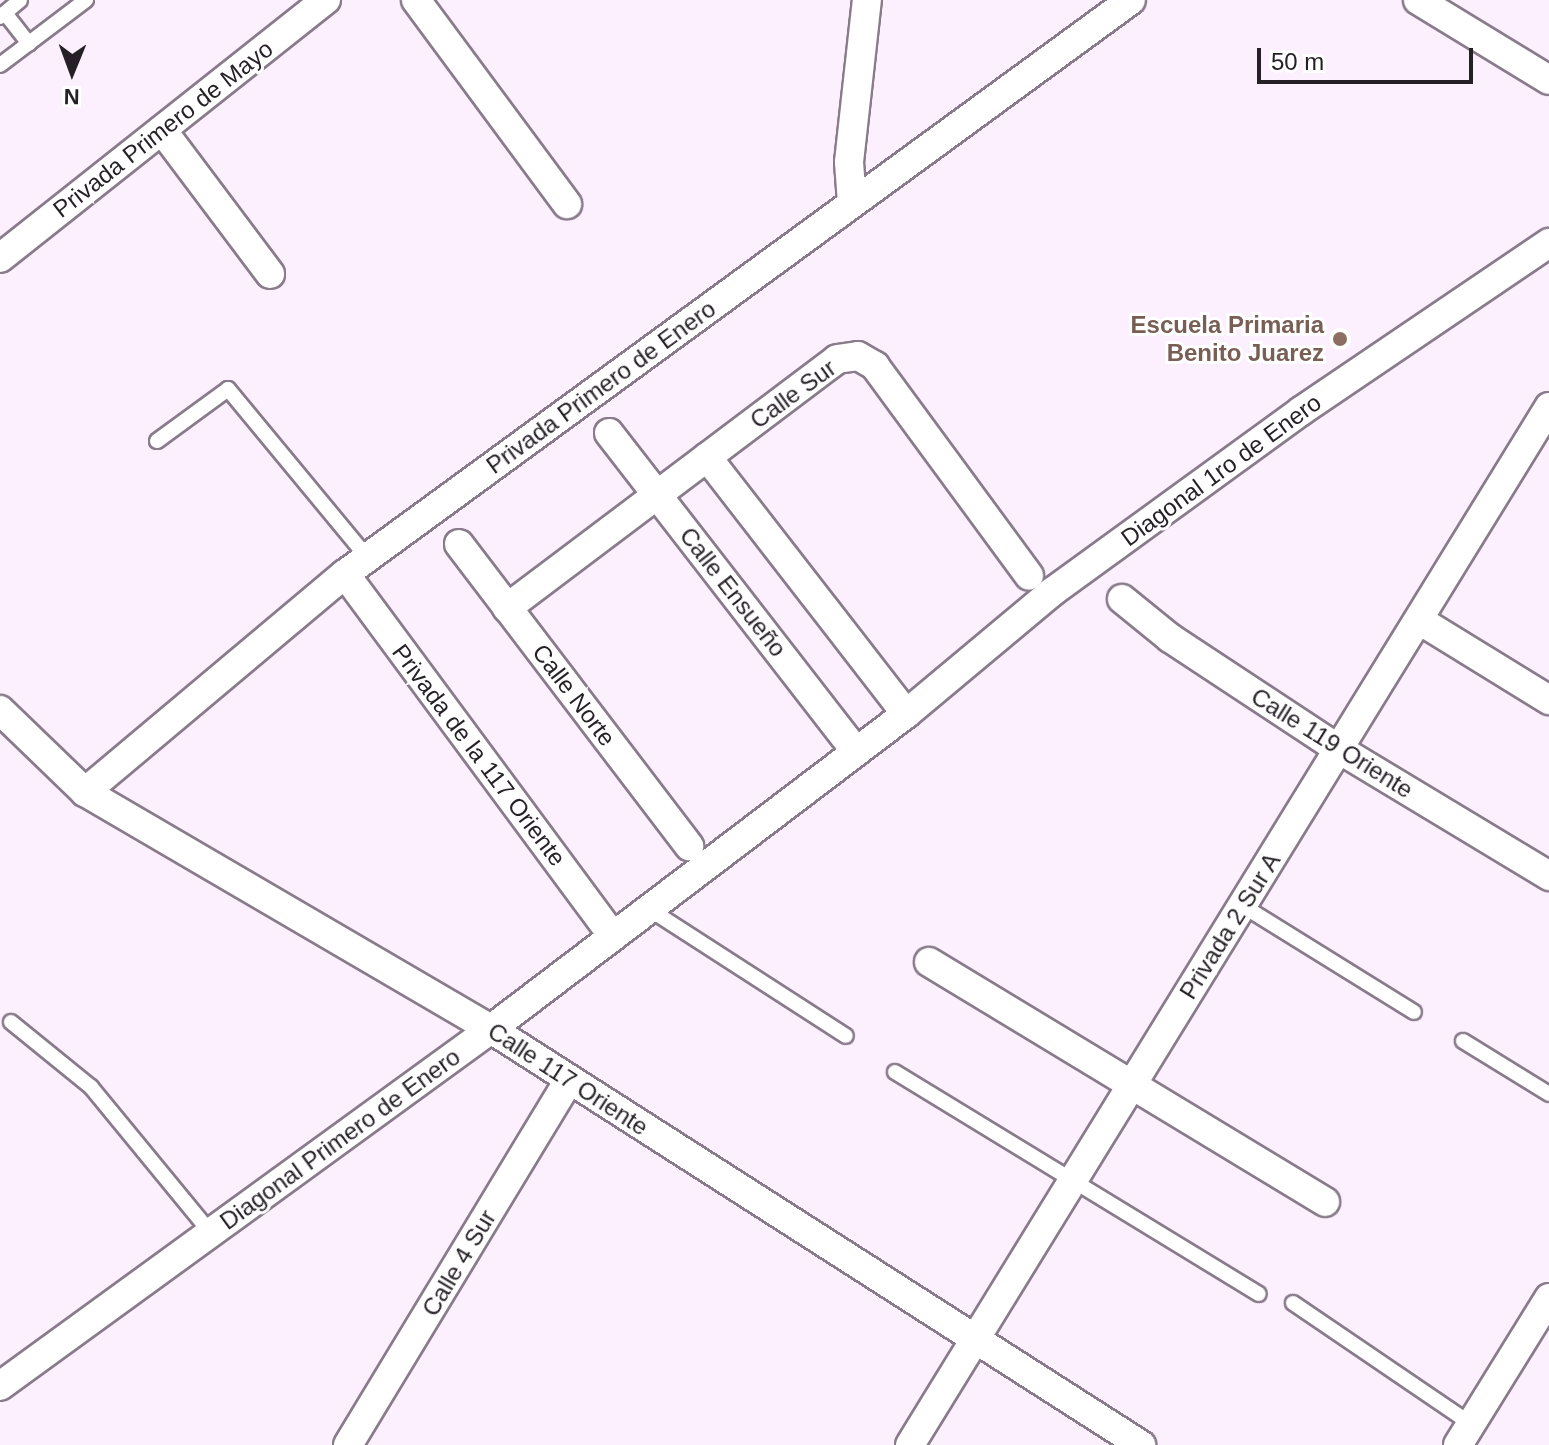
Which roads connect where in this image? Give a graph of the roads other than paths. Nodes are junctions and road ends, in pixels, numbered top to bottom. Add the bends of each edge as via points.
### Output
1 (20, 0) edge
2 (86, 0) edge
3 (326, 0) edge
4 (416, 0) edge
5 (867, 0) edge
6 (1131, 0) edge
7 (1418, 0) edge
8 (3, 15) edge
9 (29, 44) junction
10 (0, 65) edge
11 (1549, 80) edge
12 (162, 130) junction
13 (852, 203) junction
14 (567, 204) dead end
15 (1549, 243) edge
16 (0, 258) edge
17 (270, 274) dead end
18 (1549, 407) edge
19 (609, 433) dead end
20 (157, 441) dead end
21 (707, 457) junction
22 (657, 495) junction
23 (459, 544) dead end
24 (356, 565) junction
25 (1029, 576) dead end
26 (1122, 599) dead end
27 (507, 608) junction
28 (1419, 620) junction
29 (1549, 700) edge
30 (0, 710) edge
31 (906, 714) junction
32 (1337, 748) junction
33 (856, 751) junction
34 (85, 792) junction
35 (689, 846) dead end
36 (1549, 876) edge
37 (1243, 906) junction
38 (649, 909) junction
39 (613, 936) junction
40 (929, 962) dead end
41 (1414, 1012) dead end
42 (11, 1022) dead end
43 (491, 1029) junction
44 (846, 1036) dead end
45 (1463, 1041) dead end
46 (895, 1072) dead end
47 (569, 1080) junction
48 (1132, 1085) junction
49 (1549, 1094) edge
50 (1073, 1178) junction
51 (1325, 1202) dead end
52 (211, 1233) junction
53 (1259, 1294) dead end
54 (1549, 1298) edge
55 (1293, 1303) dead end
56 (977, 1339) junction
57 (0, 1386) edge
58 (1464, 1435) edge
59 (348, 1445) edge
60 (910, 1445) edge
61 (1141, 1445) edge

1 - 8 lane
2 - 9 lane
3 - 12 street, Privada Primero de Mayo
4 - 14 street
5 - 13 street via 849,162
6 - 13 street, Privada Primero de Enero
7 - 11 street
8 - 9 lane
9 - 10 lane
12 - 16 street, Privada Primero de Mayo
12 - 17 street
13 - 24 street, Privada Primero de Enero
15 - 31 street, Diagonal 1ro de Enero via 1301,411 1064,583
18 - 28 street, Privada 2 Sur A
19 - 22 street, Calle Ensueño
20 - 24 lane via 228,389
21 - 22 street, Calle Sur
21 - 25 street, Calle Sur via 837,359 858,356 875,366
21 - 31 street
22 - 27 street, Calle Sur
22 - 33 street, Calle Ensueño
23 - 27 street, Calle Norte
24 - 34 street, Privada Primero de Enero
24 - 39 street, Privada de la 117 Oriente
26 - 32 street, Calle 119 Oriente via 1170,638
27 - 35 street, Calle Norte
28 - 29 street
28 - 32 street, Privada 2 Sur A
30 - 34 street, Calle 117 Oriente
31 - 33 street, Diagonal Primero de Enero
32 - 36 street, Calle 119 Oriente
32 - 37 street, Privada 2 Sur A
33 - 38 street, Diagonal Primero de Enero
34 - 43 street, Calle 117 Oriente
37 - 41 lane
37 - 48 street, Privada 2 Sur A
38 - 39 street, Diagonal Primero de Enero
38 - 44 lane
39 - 43 street, Diagonal Primero de Enero
40 - 48 street
42 - 52 lane via 91,1087
43 - 47 street, Calle 117 Oriente
43 - 52 street, Diagonal Primero de Enero
45 - 49 lane
46 - 50 lane
47 - 56 street, Calle 117 Oriente
47 - 59 street, Calle 4 Sur
48 - 50 street, Privada 2 Sur A
48 - 51 street
50 - 53 lane
50 - 56 street, Privada 2 Sur A
52 - 57 street, Diagonal Primero de Enero
54 - 58 street
55 - 58 lane
56 - 60 street, Privada 2 Sur A
56 - 61 street, Calle 117 Oriente

